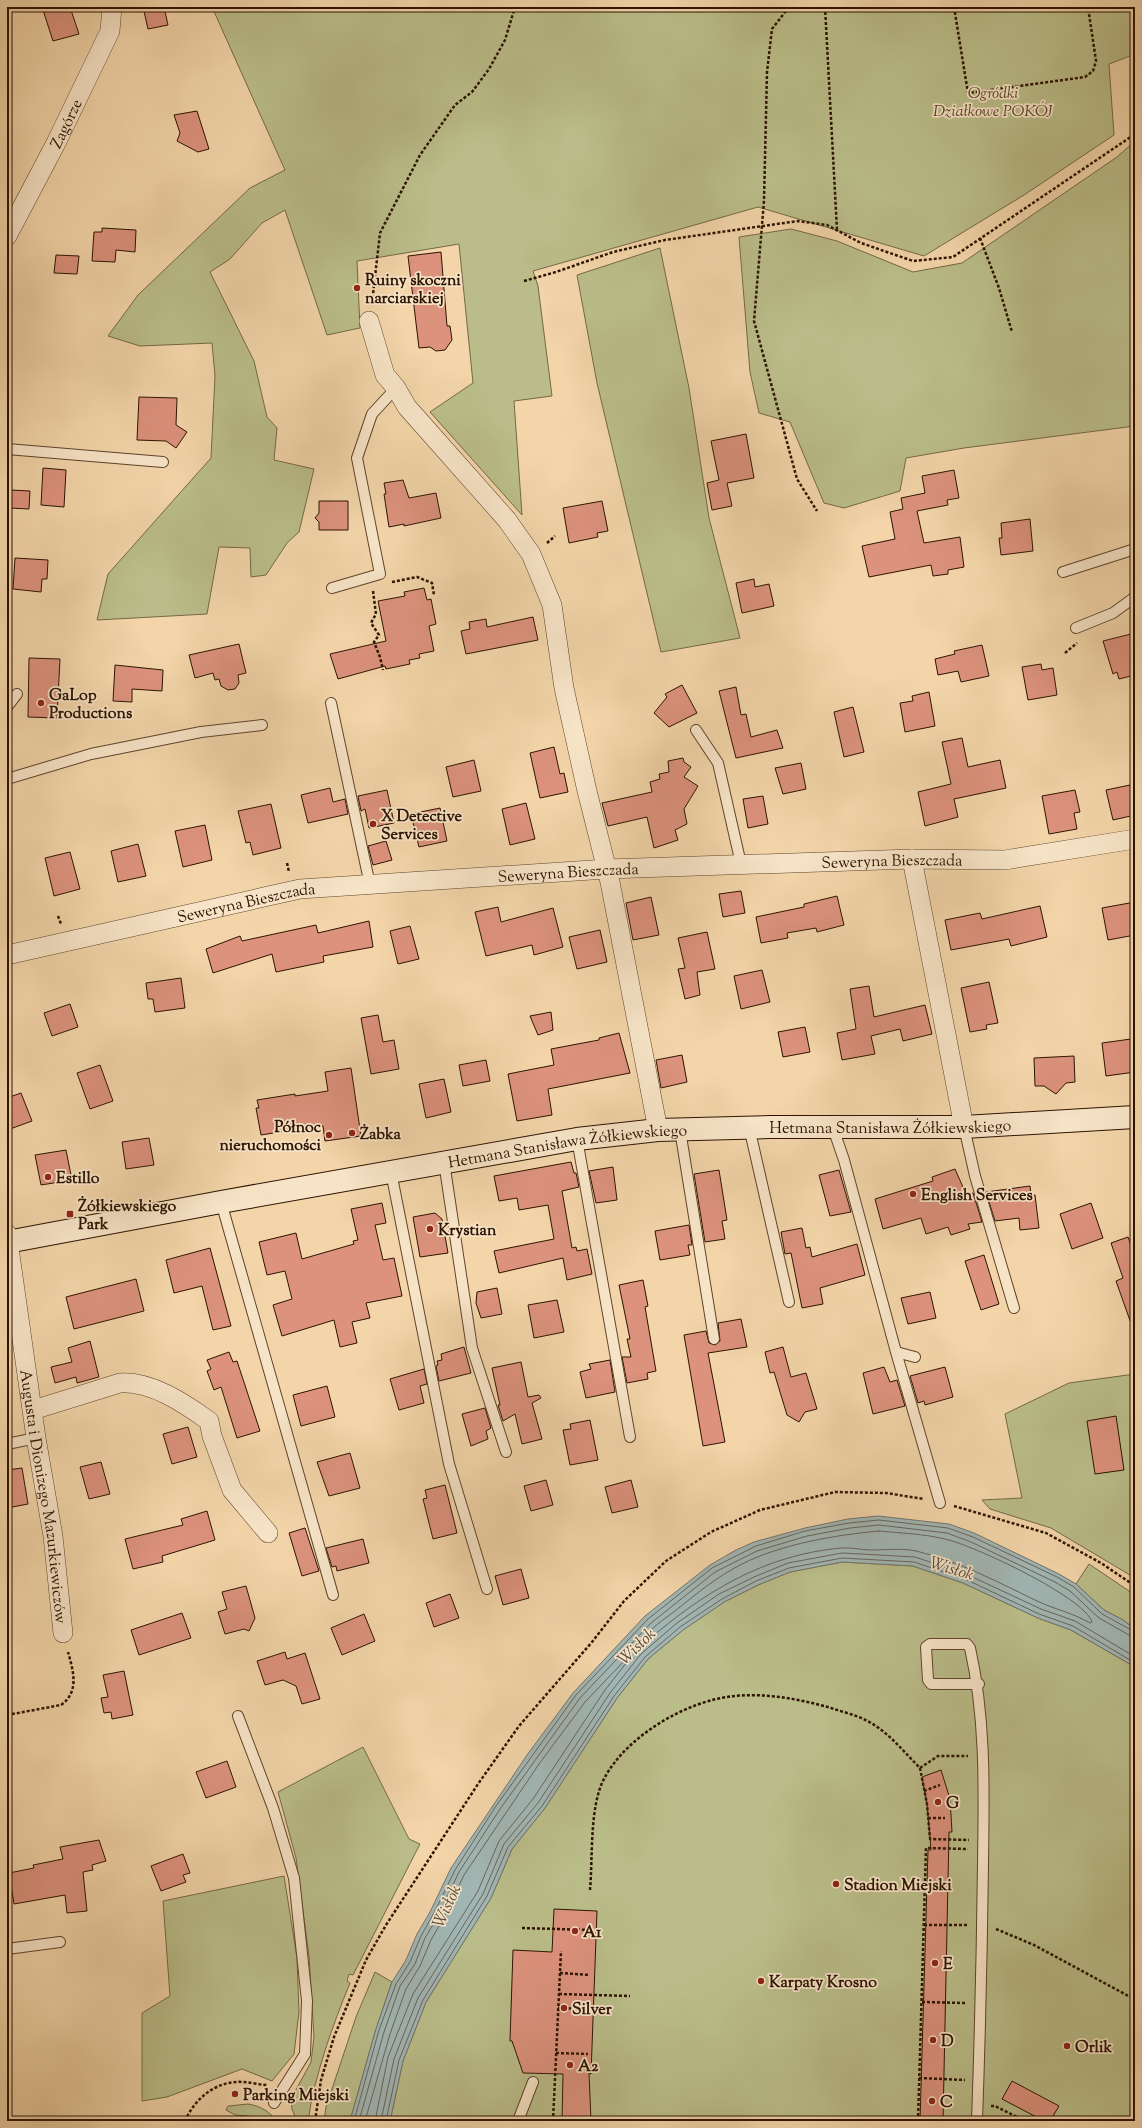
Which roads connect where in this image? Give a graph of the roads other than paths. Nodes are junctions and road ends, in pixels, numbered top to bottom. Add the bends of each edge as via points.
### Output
1 (112, 7) edge
2 (7, 236) edge
3 (369, 321) road end
4 (396, 388) junction
5 (7, 449) edge
6 (162, 462) dead end
7 (1135, 549) edge
8 (1063, 572) dead end
9 (332, 588) dead end
10 (1135, 597) edge
11 (1076, 628) dead end
12 (17, 694) dead end
13 (331, 703) dead end
14 (7, 707) edge
15 (262, 725) dead end
16 (696, 730) dead end
17 (7, 779) edge
18 (1135, 839) edge
19 (912, 860) junction
20 (741, 864) junction
21 (607, 869) junction
22 (370, 885) junction
23 (7, 954) edge
24 (1135, 1117) edge
25 (749, 1127) junction
26 (964, 1127) junction
27 (833, 1128) junction
28 (658, 1130) junction
29 (680, 1130) junction
30 (577, 1139) junction
31 (444, 1162) junction
32 (391, 1172) junction
33 (221, 1202) junction
34 (7, 1239) edge
35 (789, 1302) dead end
36 (1014, 1308) dead end
37 (714, 1339) dead end
38 (896, 1352) junction
39 (915, 1357) dead end
40 (33, 1410) junction
41 (630, 1437) dead end
42 (36, 1438) junction
43 (7, 1444) edge
44 (506, 1452) dead end
45 (940, 1503) road end
46 (268, 1533) dead end
47 (487, 1589) dead end
48 (333, 1595) dead end
49 (63, 1632) road end
50 (979, 1684) junction
51 (238, 1716) dead end
52 (60, 1942) dead end
53 (7, 1949) edge
54 (533, 2082) dead end
55 (274, 2103) dead end
56 (518, 2121) edge
57 (977, 2121) edge

1 - 2 street, Zagórze via 110,31 56,143
3 - 4 street via 385,375
4 - 9 lane via 372,414 357,458 380,574 371,581
4 - 21 street via 407,407 507,520 531,554 552,605 564,688 586,792
5 - 6 lane
7 - 8 lane
10 - 11 lane via 1113,613
12 - 14 lane
13 - 22 lane
15 - 17 lane via 201,732 91,754
16 - 20 lane via 718,763
18 - 19 street, Seweryna Bieszczada via 1005,860
19 - 20 street, Seweryna Bieszczada
19 - 26 street
20 - 21 street, Seweryna Bieszczada
21 - 22 street, Seweryna Bieszczada
21 - 28 street
22 - 23 street, Seweryna Bieszczada via 293,890
24 - 26 street, Hetmana Stanisława Żółkiewskiego
25 - 27 street, Hetmana Stanisława Żółkiewskiego
25 - 29 street, Hetmana Stanisława Żółkiewskiego
25 - 35 lane
26 - 27 street, Hetmana Stanisława Żółkiewskiego
26 - 36 lane via 975,1176
27 - 38 lane
28 - 29 street, Hetmana Stanisława Żółkiewskiego
28 - 30 street, Hetmana Stanisława Żółkiewskiego
29 - 37 lane
30 - 31 street, Hetmana Stanisława Żółkiewskiego
30 - 41 lane
31 - 32 street, Hetmana Stanisława Żółkiewskiego
31 - 44 lane via 472,1348
32 - 33 street, Hetmana Stanisława Żółkiewskiego
32 - 47 lane via 449,1464
33 - 34 street, Hetmana Stanisława Żółkiewskiego
33 - 48 lane
34 - 40 street, Augusta i Dionizego Mazurkiewiczów
38 - 39 lane
38 - 45 lane
40 - 42 street, Augusta i Dionizego Mazurkiewiczów
40 - 46 street via 120,1383 134,1382 190,1408 209,1422 232,1490
42 - 43 lane
42 - 49 street, Augusta i Dionizego Mazurkiewiczów via 53,1536
50 - 50 lane via 931,1684 928,1680 926,1647 930,1644 967,1644
50 - 57 lane via 984,1755 984,1845
51 - 55 lane via 273,1808 294,1878 307,2001 305,2054
52 - 53 lane
54 - 56 lane

